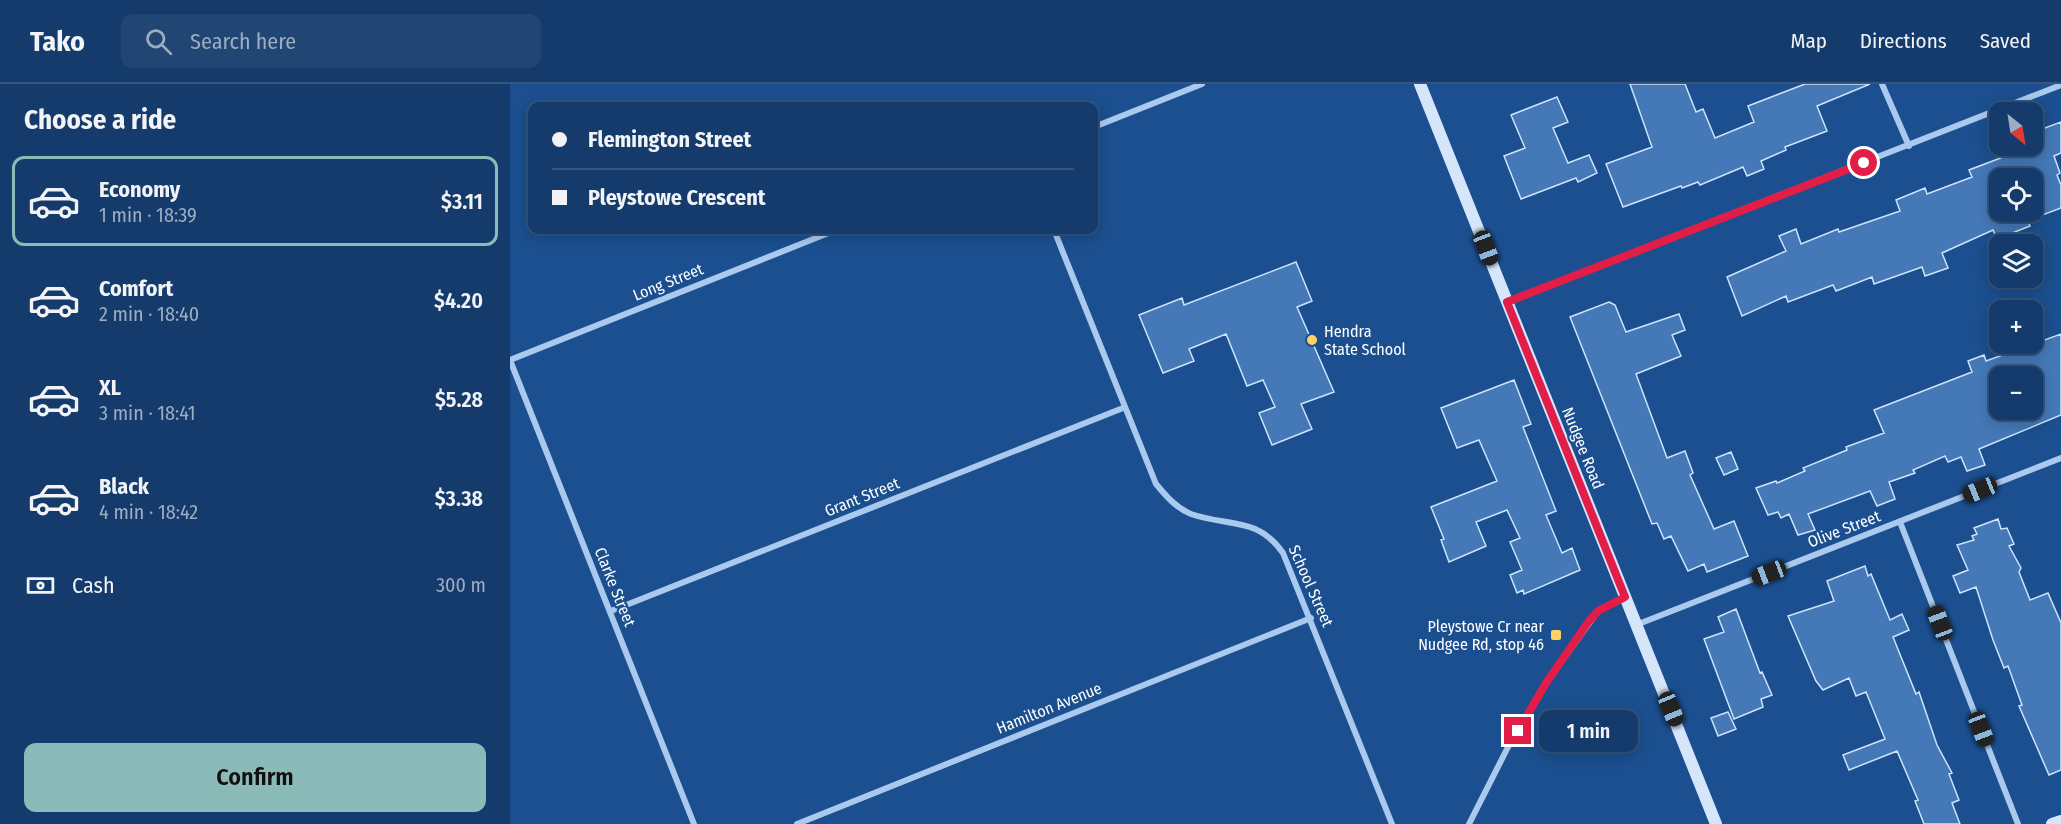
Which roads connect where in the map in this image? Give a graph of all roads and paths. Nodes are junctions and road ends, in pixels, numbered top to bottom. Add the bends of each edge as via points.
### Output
1 (1202, 84) edge
2 (1420, 84) edge
3 (1882, 84) edge
4 (2061, 85) edge
5 (1098, 125) edge
6 (1909, 146) junction
7 (826, 234) edge
8 (1056, 234) edge
9 (1507, 302) junction
10 (510, 360) edge
11 (1123, 408) junction
12 (2061, 458) edge
13 (1900, 522) junction
14 (1625, 597) junction
15 (611, 611) junction
16 (1311, 618) junction
17 (1636, 625) junction
18 (2061, 820) edge
19 (694, 824) edge
20 (797, 824) edge
21 (1392, 824) edge
22 (1469, 824) edge
23 (1716, 824) edge
24 (2018, 824) edge
25 (2052, 824) edge

1 - 5 street
2 - 9 main road, Nudgee Road
3 - 6 street
4 - 6 street
6 - 9 street
7 - 10 street, Long Street
8 - 11 street, School Street
9 - 14 main road, Nudgee Road
10 - 15 street, Clarke Street
11 - 15 street, Grant Street
11 - 16 street, School Street via 1148,468 1166,497 1191,514 1245,524 1267,535 1283,553
12 - 13 street, Olive Street
13 - 17 street, Olive Street
13 - 24 street
14 - 17 main road, Nudgee Road
14 - 22 street via 1598,611 1552,674 1508,747
15 - 19 street, Clarke Street
16 - 20 street, Hamilton Avenue
16 - 21 street, School Street
17 - 23 main road, Nudgee Road
18 - 25 main road

